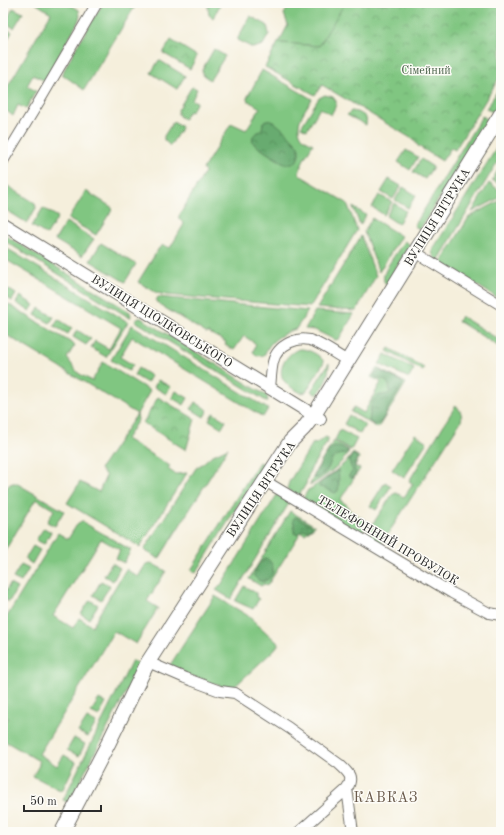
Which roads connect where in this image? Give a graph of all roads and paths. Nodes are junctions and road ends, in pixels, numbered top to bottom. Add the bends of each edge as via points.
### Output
1 (97, 3) edge
2 (501, 114) edge
3 (501, 127) edge
4 (3, 161) edge
5 (3, 224) edge
6 (418, 254) junction
7 (501, 305) edge
8 (348, 361) junction
9 (270, 388) junction
10 (317, 417) junction
11 (268, 483) junction
12 (501, 615) edge
13 (151, 663) junction
14 (347, 789) junction
15 (62, 832) edge
16 (69, 832) edge
17 (299, 832) edge
18 (353, 832) edge

1 - 4 street
2 - 6 main road, ВУЛИЦЯ ВІТРУКА
3 - 6 main road, ВУЛИЦЯ ВІТРУКА
5 - 9 street, ВУЛИЦЯ ЦІОЛКОВСЬКОГО
6 - 7 street
6 - 8 main road, ВУЛИЦЯ ВІТРУКА
6 - 10 main road, ВУЛИЦЯ ВІТРУКА
8 - 9 street via 315,342 307,339 293,340 275,356
8 - 10 main road, ВУЛИЦЯ ВІТРУКА
9 - 10 street, ВУЛИЦЯ ЦІОЛКОВСЬКОГО
10 - 11 main road, ВУЛИЦЯ ВІТРУКА via 307,435
11 - 12 street, ТЕЛЕФОННИЙ ПРОВУЛОК via 452,593 489,613
11 - 13 main road, ВУЛИЦЯ ВІТРУКА
13 - 14 street via 220,691 235,693 339,764 350,776
13 - 15 main road, ВУЛИЦЯ ВІТРУКА
13 - 16 main road, ВУЛИЦЯ ВІТРУКА via 118,738
14 - 17 street
14 - 18 street

